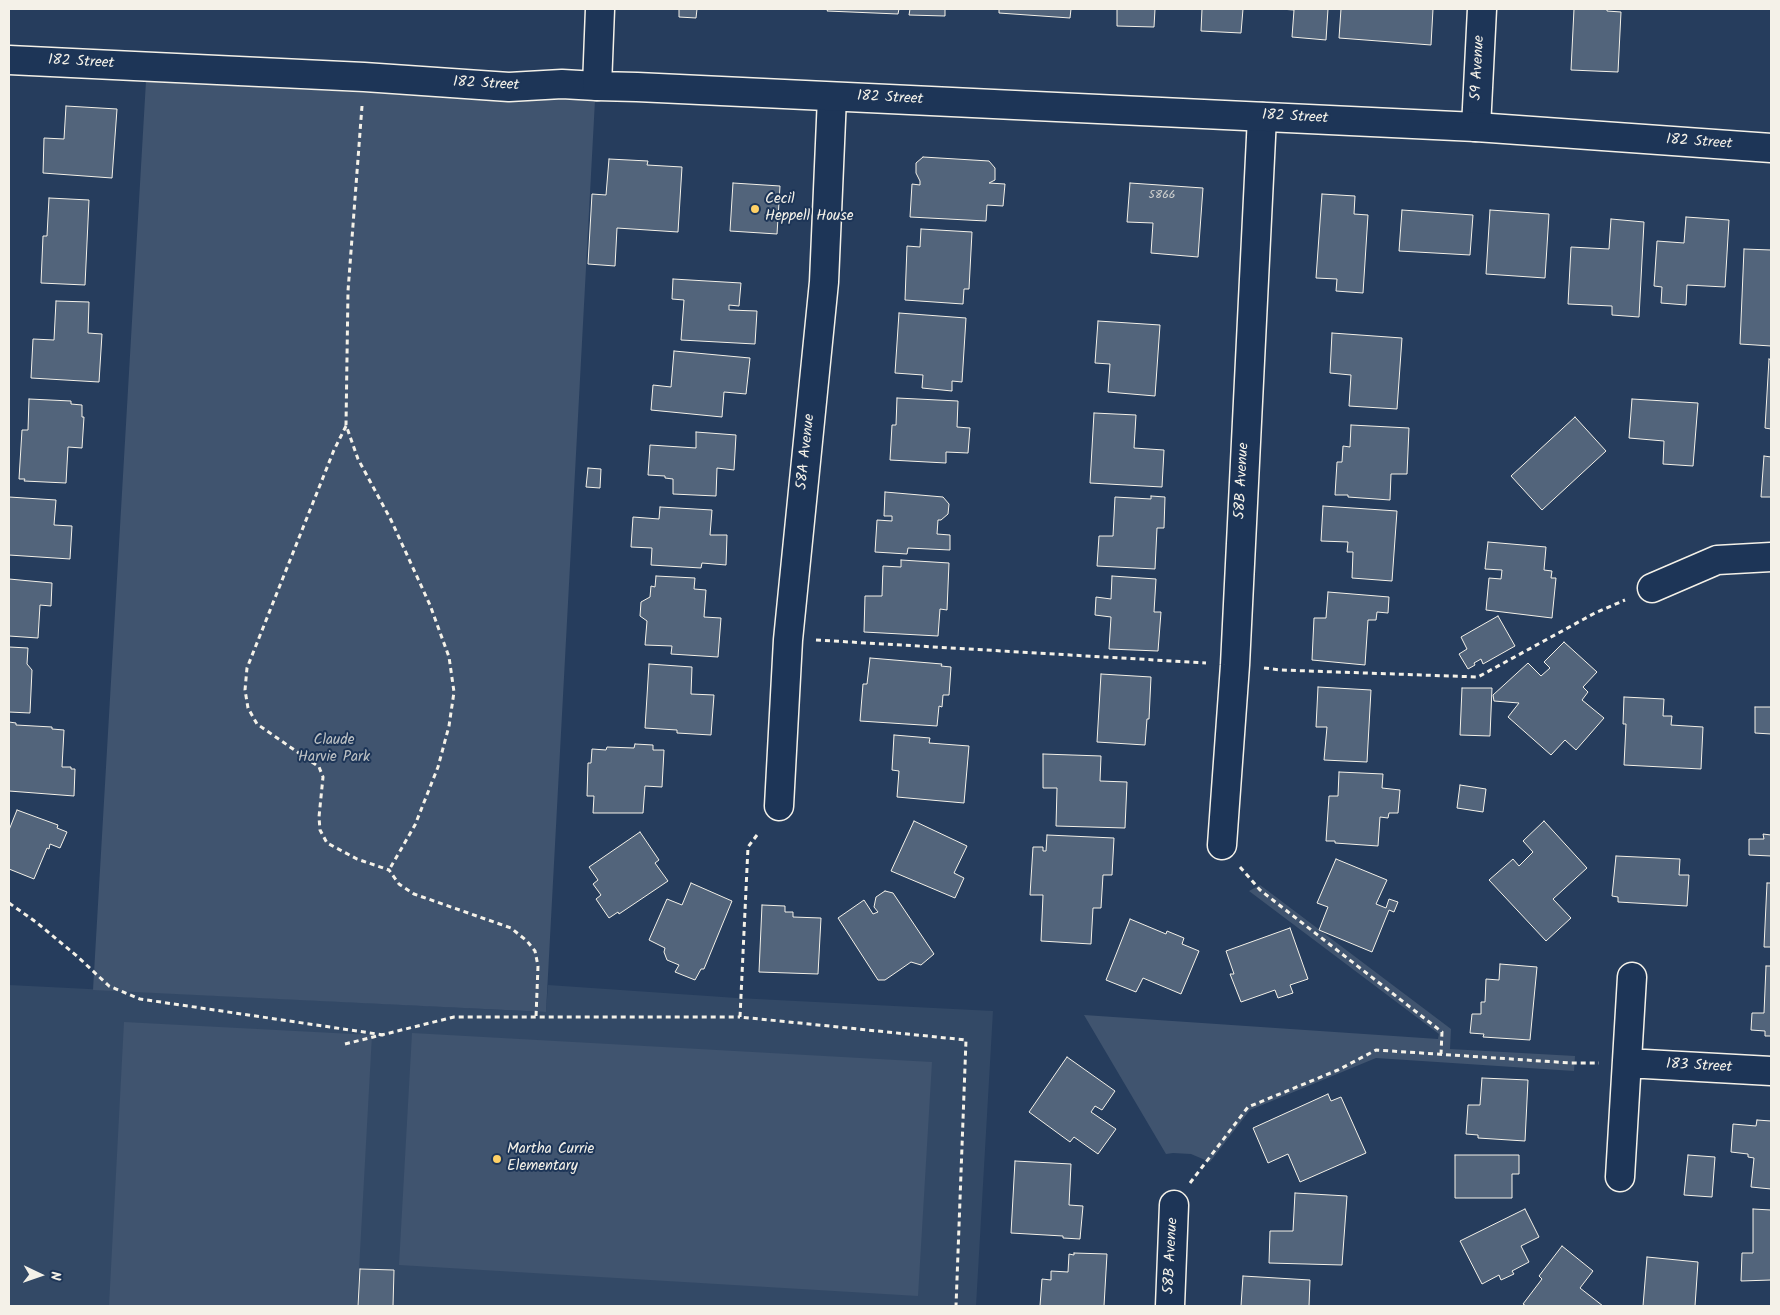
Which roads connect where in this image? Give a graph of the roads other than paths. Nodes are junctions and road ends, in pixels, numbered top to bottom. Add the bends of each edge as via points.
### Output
1 (600, 9) edge
2 (1482, 9) edge
3 (9, 60) edge
4 (597, 86) junction
5 (832, 97) junction
6 (1262, 117) junction
7 (1476, 127) junction
8 (1771, 148) edge
9 (1771, 557) edge
10 (1652, 588) road end
11 (779, 806) dead end
12 (1222, 846) road end
13 (1632, 977) dead end
14 (1627, 1063) junction
15 (1771, 1071) edge
16 (1620, 1177) dead end
17 (1174, 1205) road end
18 (1170, 1306) edge

1 - 4 street
2 - 7 street, 59 Avenue
3 - 4 street, 182 Street via 509,87
4 - 5 street, 182 Street
5 - 6 street, 182 Street
5 - 11 street, 58A Avenue via 824,282 788,640
6 - 7 street, 182 Street
6 - 12 street, 58B Avenue
7 - 8 street, 182 Street
9 - 10 street via 1717,560
13 - 14 street
14 - 15 street, 183 Street
14 - 16 street
17 - 18 street, 58B Avenue

